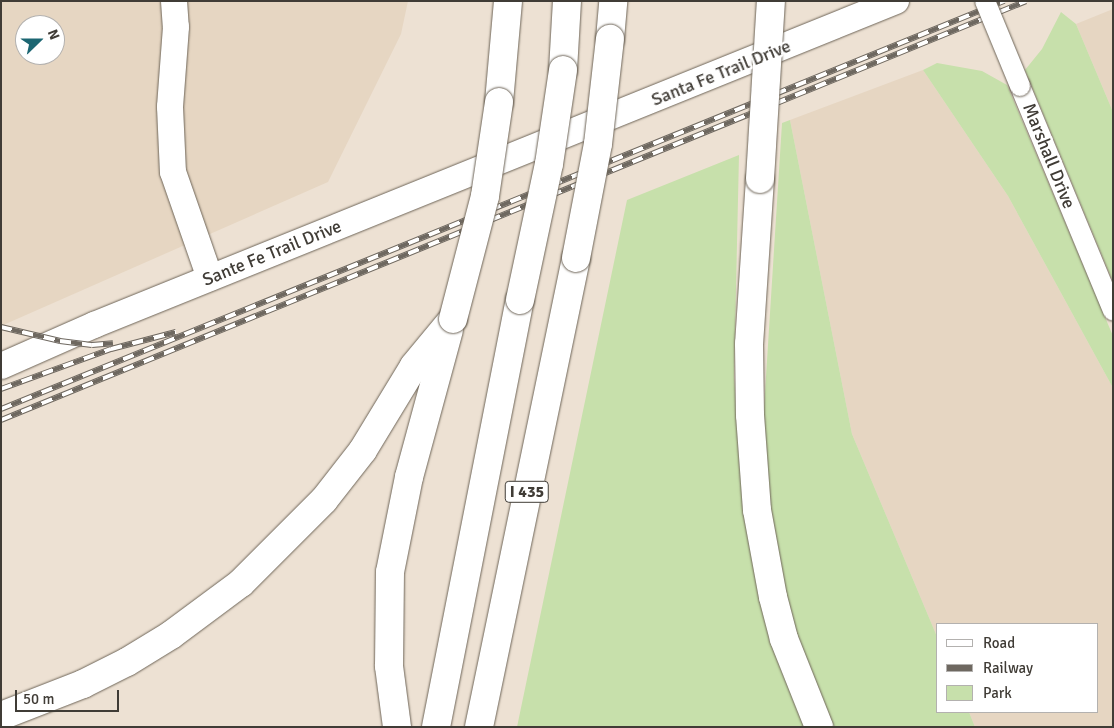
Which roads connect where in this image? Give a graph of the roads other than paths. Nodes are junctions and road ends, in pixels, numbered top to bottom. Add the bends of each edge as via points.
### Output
1 (174, 1) edge
2 (508, 1) edge
3 (567, 1) edge
4 (613, 1) edge
5 (771, 1) edge
6 (896, 1) edge
7 (985, 1) edge
8 (545, 144) joint
9 (210, 278) junction
10 (1113, 312) edge
11 (453, 319) junction
12 (1, 366) edge
13 (1, 716) edge
14 (397, 727) edge
15 (436, 727) edge
16 (479, 727) edge
17 (819, 727) edge

1 - 9 main road via 176,27 170,107 173,172
2 - 11 highway, bridge via 499,102 485,196
3 - 15 highway, I 435, bridge via 563,70 549,164
4 - 16 highway, I 435, bridge via 598,144
5 - 17 highway, bridge via 749,344 750,424 757,510 773,597 784,639
6 - 8 main road, Santa Fe Trail Drive
7 - 10 street, Marshall Drive, bridge
8 - 9 main road, Sante Fe Trail Drive
9 - 12 main road, Sante Fe Trail Drive
11 - 13 highway via 414,366 363,450 324,500 240,583 171,635 127,662
11 - 14 highway via 409,477 390,572 389,666

